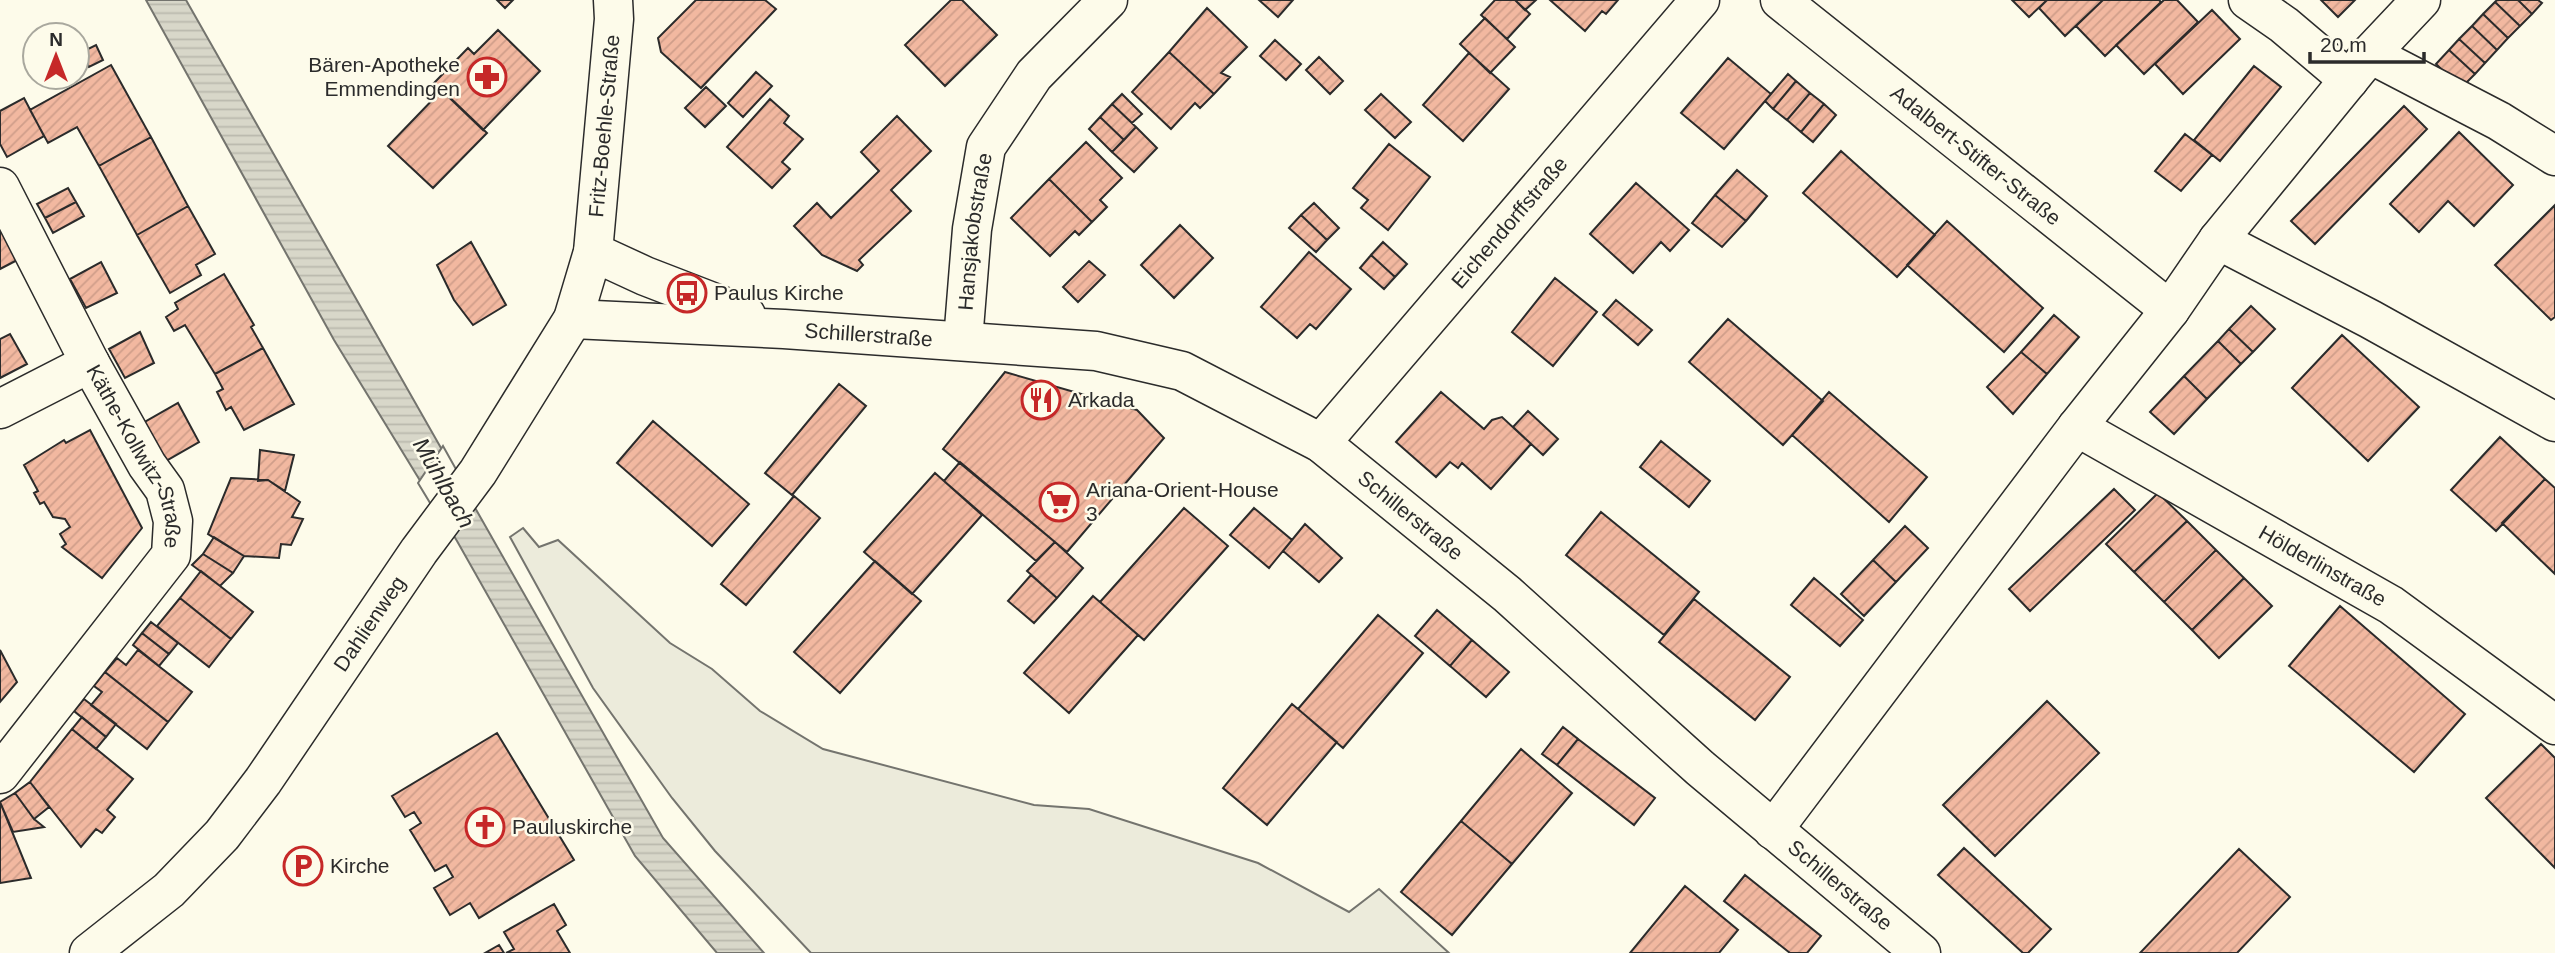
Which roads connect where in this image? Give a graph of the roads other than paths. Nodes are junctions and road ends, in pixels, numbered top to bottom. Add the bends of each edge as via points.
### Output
1 (613, 0) edge
2 (1108, 0) edge
3 (1700, 0) edge
4 (1780, 0) edge
5 (2248, 0) edge
6 (2421, 0) edge
7 (2360, 67) junction
8 (2555, 156) edge
9 (0, 187) edge
10 (2218, 240) junction
11 (593, 252) junction
12 (2170, 310) junction
13 (573, 318) junction
14 (784, 329) junction
15 (963, 341) junction
16 (90, 363) junction
17 (0, 409) edge
18 (2555, 422) edge
19 (2077, 427) junction
20 (1321, 443) junction
21 (2555, 726) edge
22 (0, 774) edge
23 (1773, 830) junction
24 (89, 953) edge
25 (1921, 953) edge

1 - 11 street, Fritz-Boehle-Straße
2 - 15 street, Hansjakobstraße via 1034,75 986,147 972,229
3 - 20 street, Eichendorffstraße
4 - 12 street, Adalbert-Stifter-Straße
5 - 7 street
6 - 7 street
7 - 8 street via 2498,121
7 - 10 street
9 - 16 street, Käthe-Kollwitz-Straße
10 - 12 street
10 - 18 street
11 - 13 street, Dahlienweg
11 - 14 street, Schillerstraße
12 - 19 street
13 - 14 street, Schillerstraße
13 - 24 street, Dahlienweg via 468,484 222,835 169,890
14 - 15 street, Schillerstraße
15 - 20 street, Schillerstraße via 1096,351 1182,371
16 - 17 street
16 - 22 street, Käthe-Kollwitz-Straße via 165,489 173,521 171,555
19 - 21 street, Hölderlinstraße via 2391,604
19 - 23 street
20 - 23 street, Schillerstraße via 1507,594
23 - 25 street, Schillerstraße

